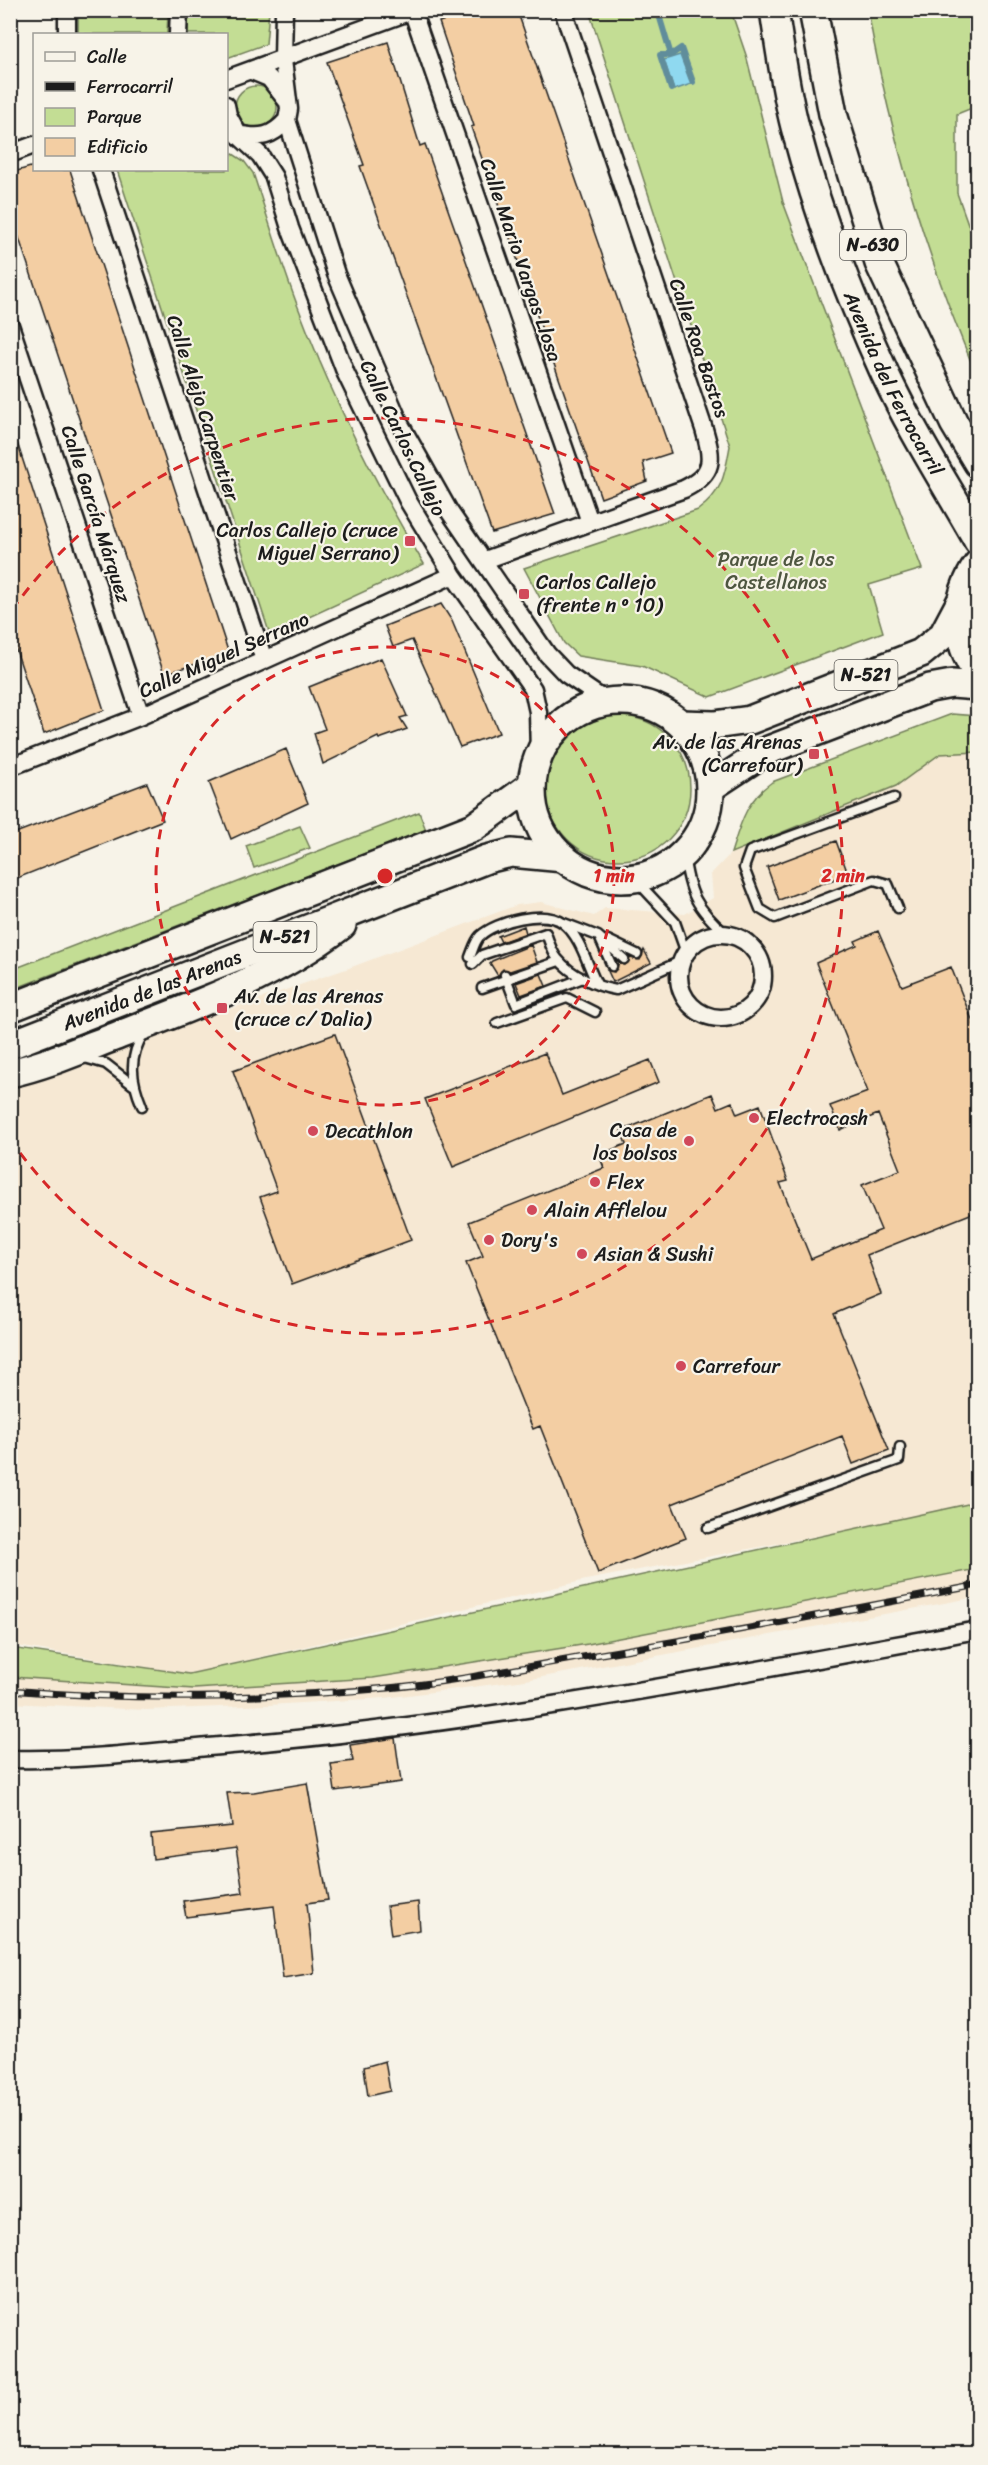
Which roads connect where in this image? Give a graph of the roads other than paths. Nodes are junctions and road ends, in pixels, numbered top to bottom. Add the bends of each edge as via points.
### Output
1 (67, 10) edge
2 (179, 10) edge
3 (284, 10) edge
4 (563, 10) edge
5 (774, 10) edge
6 (813, 10) edge
7 (412, 11) edge
8 (67, 33) edge
9 (178, 33) edge
10 (283, 60) junction
11 (252, 70) junction
12 (231, 78) edge
13 (288, 102) junction
14 (287, 120) junction
15 (230, 129) edge
16 (33, 146) edge
17 (10, 154) edge
18 (101, 171) edge
19 (10, 325) edge
20 (978, 463) edge
21 (590, 522) junction
22 (978, 541) edge
23 (485, 560) junction
24 (978, 564) edge
25 (453, 575) junction
26 (960, 603) junction
27 (264, 660) junction
28 (978, 674) edge
29 (978, 686) edge
30 (608, 702) junction
31 (141, 716) junction
32 (681, 724) junction
33 (539, 755) junction
34 (11, 765) edge
35 (532, 785) junction
36 (711, 788) junction
37 (894, 798) dead end
38 (684, 854) junction
39 (564, 858) junction
40 (634, 878) junction
41 (369, 904) junction
42 (898, 908) dead end
43 (562, 922) junction
44 (726, 934) junction
45 (598, 936) junction
46 (637, 954) dead end
47 (684, 957) junction
48 (624, 959) dead end
49 (559, 961) junction
50 (612, 966) dead end
51 (508, 976) junction
52 (583, 978) junction
53 (597, 984) junction
54 (482, 987) dead end
55 (10, 1008) edge
56 (595, 1012) dead end
57 (157, 1021) junction
58 (497, 1023) dead end
59 (10, 1045) edge
60 (60, 1057) junction
61 (10, 1073) edge
62 (133, 1085) junction
63 (142, 1106) dead end
64 (900, 1447) dead end
65 (708, 1528) dead end
66 (978, 1630) edge
67 (10, 1759) edge

1 - 8 street
2 - 9 street
3 - 10 street, Calle Carlos Callejo
4 - 21 street, Calle Roa Bastos via 711,455 707,472 692,485
5 - 22 highway, Avenida del Ferrocarril / N-630 via 795,126 845,277 886,376
6 - 20 highway, Avenida del Ferrocarril / N-630 via 833,114 879,263 954,423
7 - 10 street
7 - 21 street, Calle Mario Vargas Llosa
10 - 11 street
10 - 13 street, Calle Carlos Callejo
11 - 12 street
11 - 13 street via 269,78
13 - 14 street, Calle Carlos Callejo
14 - 15 street via 261,138
14 - 23 street, Calle Carlos Callejo via 336,274 377,374 423,468
15 - 25 street, Calle Carlos Callejo via 260,155 274,177 346,374 408,501
16 - 17 street
18 - 27 street, Calle Alejo Carpentier
19 - 31 street, Calle García Márquez
21 - 23 street, Calle Roa Bastos
23 - 30 street, Calle Carlos Callejo via 555,664
24 - 26 highway
25 - 27 street, Calle Miguel Serrano
25 - 33 street, Calle Carlos Callejo via 533,689
26 - 28 highway via 960,633 969,662
26 - 32 highway, N-521 via 943,635 921,653 750,720
27 - 31 street, Calle Miguel Serrano
29 - 36 highway, N-521 via 952,684 930,688 766,751
30 - 32 highway, N-521 via 634,702 659,710
30 - 33 highway via 579,712 556,730
31 - 34 street, Calle Miguel Serrano
32 - 36 highway, N-521 via 697,742 707,764
33 - 35 highway, N-521
35 - 39 highway, N-521 via 535,813 542,829
35 - 55 highway, Avenida de las Arenas / N-521 via 474,827
36 - 38 highway, N-521 via 702,827
37 - 42 lane via 750,851 744,867 760,909 775,918 874,880 888,884
38 - 40 highway, N-521 via 661,870
38 - 44 lane via 688,887 708,919
39 - 40 highway, N-521 via 585,872 609,879
39 - 41 highway, Avenida de las Arenas / N-521 via 511,853
40 - 47 lane via 675,922
41 - 57 highway via 316,945 242,984
41 - 59 highway, Avenida de las Arenas / N-521
43 - 45 lane
43 - 49 lane via 530,917 492,927 476,941 471,960 497,955 546,933
43 - 53 lane via 575,936
44 - 47 street via 703,938
44 - 47 street via 747,943 761,962 760,990 747,1008 725,1017 702,1013 691,1006 680,987
45 - 46 lane
45 - 48 lane
45 - 50 lane
47 - 53 lane via 616,990
49 - 51 lane
49 - 52 lane
51 - 52 lane via 516,1004
51 - 54 lane
52 - 53 lane
56 - 58 lane via 567,998
57 - 60 highway
57 - 62 lane via 135,1048
60 - 61 highway
60 - 62 lane via 81,1057 106,1064
62 - 63 lane
64 - 65 lane via 899,1460
66 - 67 street via 524,1710 344,1736 61,1760

